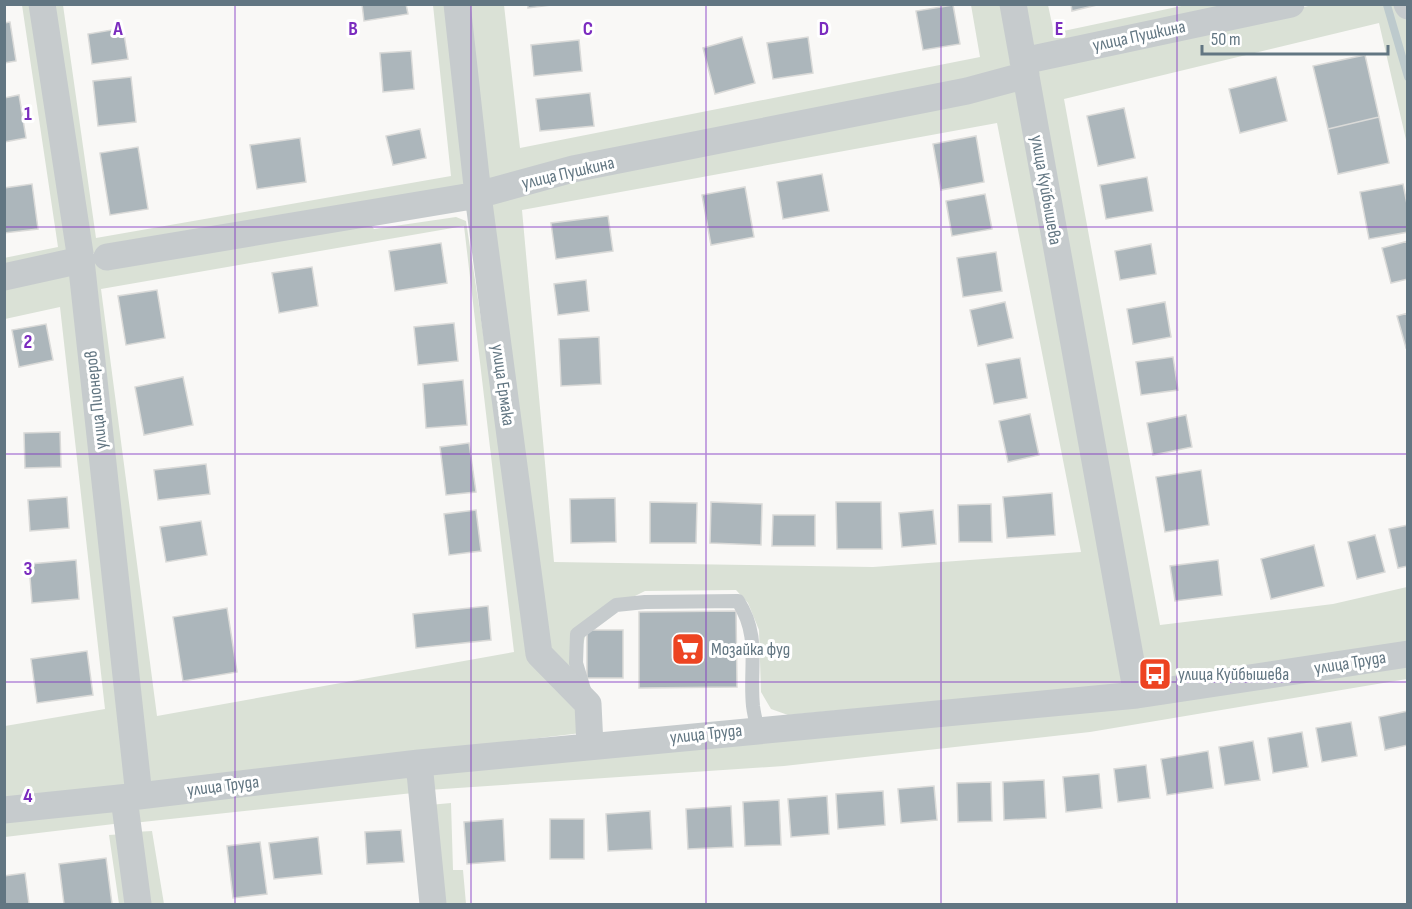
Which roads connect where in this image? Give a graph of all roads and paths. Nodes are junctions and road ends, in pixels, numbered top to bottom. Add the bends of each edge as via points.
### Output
1 (42, 4) edge
2 (457, 4) edge
3 (1013, 4) edge
4 (1291, 4) edge
5 (1024, 68) junction
6 (478, 195) junction
7 (94, 258) junction
8 (4, 277) edge
9 (1407, 654) edge
10 (1137, 695) junction
11 (588, 704) junction
12 (758, 729) junction
13 (590, 746) junction
14 (418, 762) junction
15 (132, 797) junction
16 (4, 810) edge
17 (138, 904) edge
18 (433, 904) edge

1 - 7 street, улица Пионеров
2 - 6 street, улица Ермака
3 - 5 street, улица Куйбышева
4 - 5 street, улица Пушкина
5 - 6 street, улица Пушкина via 967,91 573,169
5 - 10 street, улица Куйбышева
6 - 7 street, улица Пушкина
6 - 11 street, улица Ермака via 539,654
7 - 8 street, улица Пушкина
7 - 15 street, улица Пионеров
9 - 10 street, улица Труда
10 - 12 street, улица Труда
11 - 12 lane via 576,663 577,634 616,605 738,601 752,634 753,706
11 - 13 street
12 - 13 street, улица Труда
13 - 14 street, улица Труда
14 - 15 street, улица Труда
14 - 18 street
15 - 16 street, улица Труда
15 - 17 street, улица Пионеров

